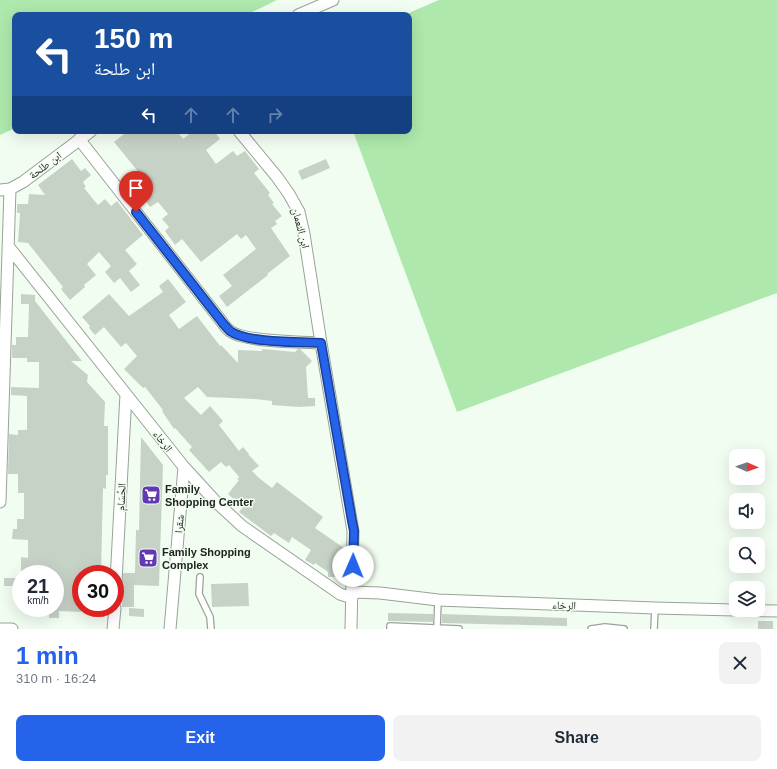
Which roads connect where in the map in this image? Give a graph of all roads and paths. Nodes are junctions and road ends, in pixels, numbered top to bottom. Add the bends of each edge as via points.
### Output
1 (333, 0) edge
2 (305, 12) edge
3 (86, 134) edge
4 (241, 134) edge
5 (79, 139) junction
6 (5, 189) edge
7 (8, 246) junction
8 (321, 343) junction
9 (126, 394) junction
10 (184, 467) junction
11 (0, 502) edge
12 (117, 565) edge
13 (200, 576) dead end
14 (352, 595) junction
15 (438, 600) junction
16 (655, 608) junction
17 (777, 611) edge
18 (115, 617) edge
19 (437, 628) edge
20 (0, 629) edge
21 (12, 629) edge
22 (114, 629) edge
23 (170, 629) edge
24 (211, 629) edge
25 (351, 629) edge
26 (390, 629) edge
27 (459, 629) edge
28 (591, 629) edge
29 (624, 629) edge
30 (654, 629) edge

1 - 2 street
3 - 5 street, ابن طلحة
4 - 8 street, ابن النعمان via 277,177 299,212
5 - 6 street, ابن طلحة via 23,182
5 - 8 street via 230,331 252,339
6 - 7 street
7 - 9 street, الرخاء
7 - 11 street
8 - 14 street, ابن النعمان via 354,531
9 - 10 street, الرخاء
9 - 12 street, الحُسَام
10 - 14 street, الرخاء via 242,526 336,592 343,596
10 - 23 street, شقرا
13 - 24 lane via 199,594 210,617
14 - 15 street, الرخاء via 380,593
14 - 25 street, ابن النعمان
15 - 16 street, الرخاء
15 - 19 lane
16 - 17 street, الرخاء
16 - 30 lane
18 - 22 street
19 - 26 lane via 390,626
19 - 27 lane
20 - 21 street
28 - 29 lane

